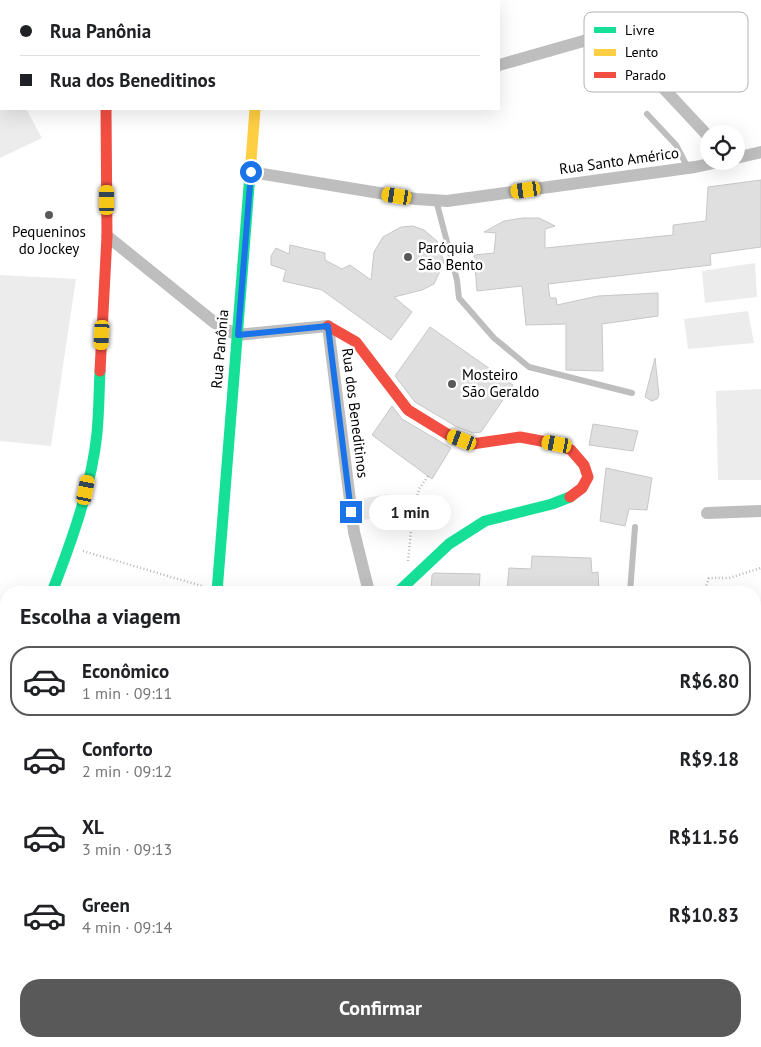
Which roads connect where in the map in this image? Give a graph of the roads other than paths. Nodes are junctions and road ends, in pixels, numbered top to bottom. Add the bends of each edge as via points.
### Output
1 (584, 41) edge
2 (500, 65) edge
3 (667, 92) edge
4 (106, 110) edge
5 (255, 110) edge
6 (647, 114) dead end
7 (700, 127) edge
8 (761, 152) edge
9 (745, 156) edge
10 (700, 166) edge
11 (688, 168) junction
12 (251, 172) junction
13 (436, 200) junction
14 (108, 236) junction
15 (328, 326) junction
16 (238, 335) junction
17 (632, 393) dead end
18 (761, 512) edge
19 (708, 513) dead end
20 (635, 527) dead end
21 (54, 586) edge
22 (218, 586) edge
23 (368, 586) edge
24 (404, 586) edge
25 (630, 586) edge

1 - 2 street
3 - 7 street
4 - 14 street
5 - 12 street, Rua Panônia
6 - 11 lane via 676,145
8 - 9 street
10 - 11 street, Rua Santo Américo
11 - 13 street, Rua Santo Américo
12 - 13 street, Rua Santo Américo
12 - 16 street, Rua Panônia
13 - 17 lane via 459,298 494,338 528,367
14 - 16 street via 215,323
14 - 21 street via 97,434 86,490
15 - 16 street
15 - 23 street, Rua dos Beneditinos via 354,532
15 - 24 street via 356,342 408,410 452,436 472,444 520,437 557,444 571,450 584,465 588,477 573,496 485,521 449,544
16 - 22 street, Rua Panônia
18 - 19 street
20 - 25 lane

